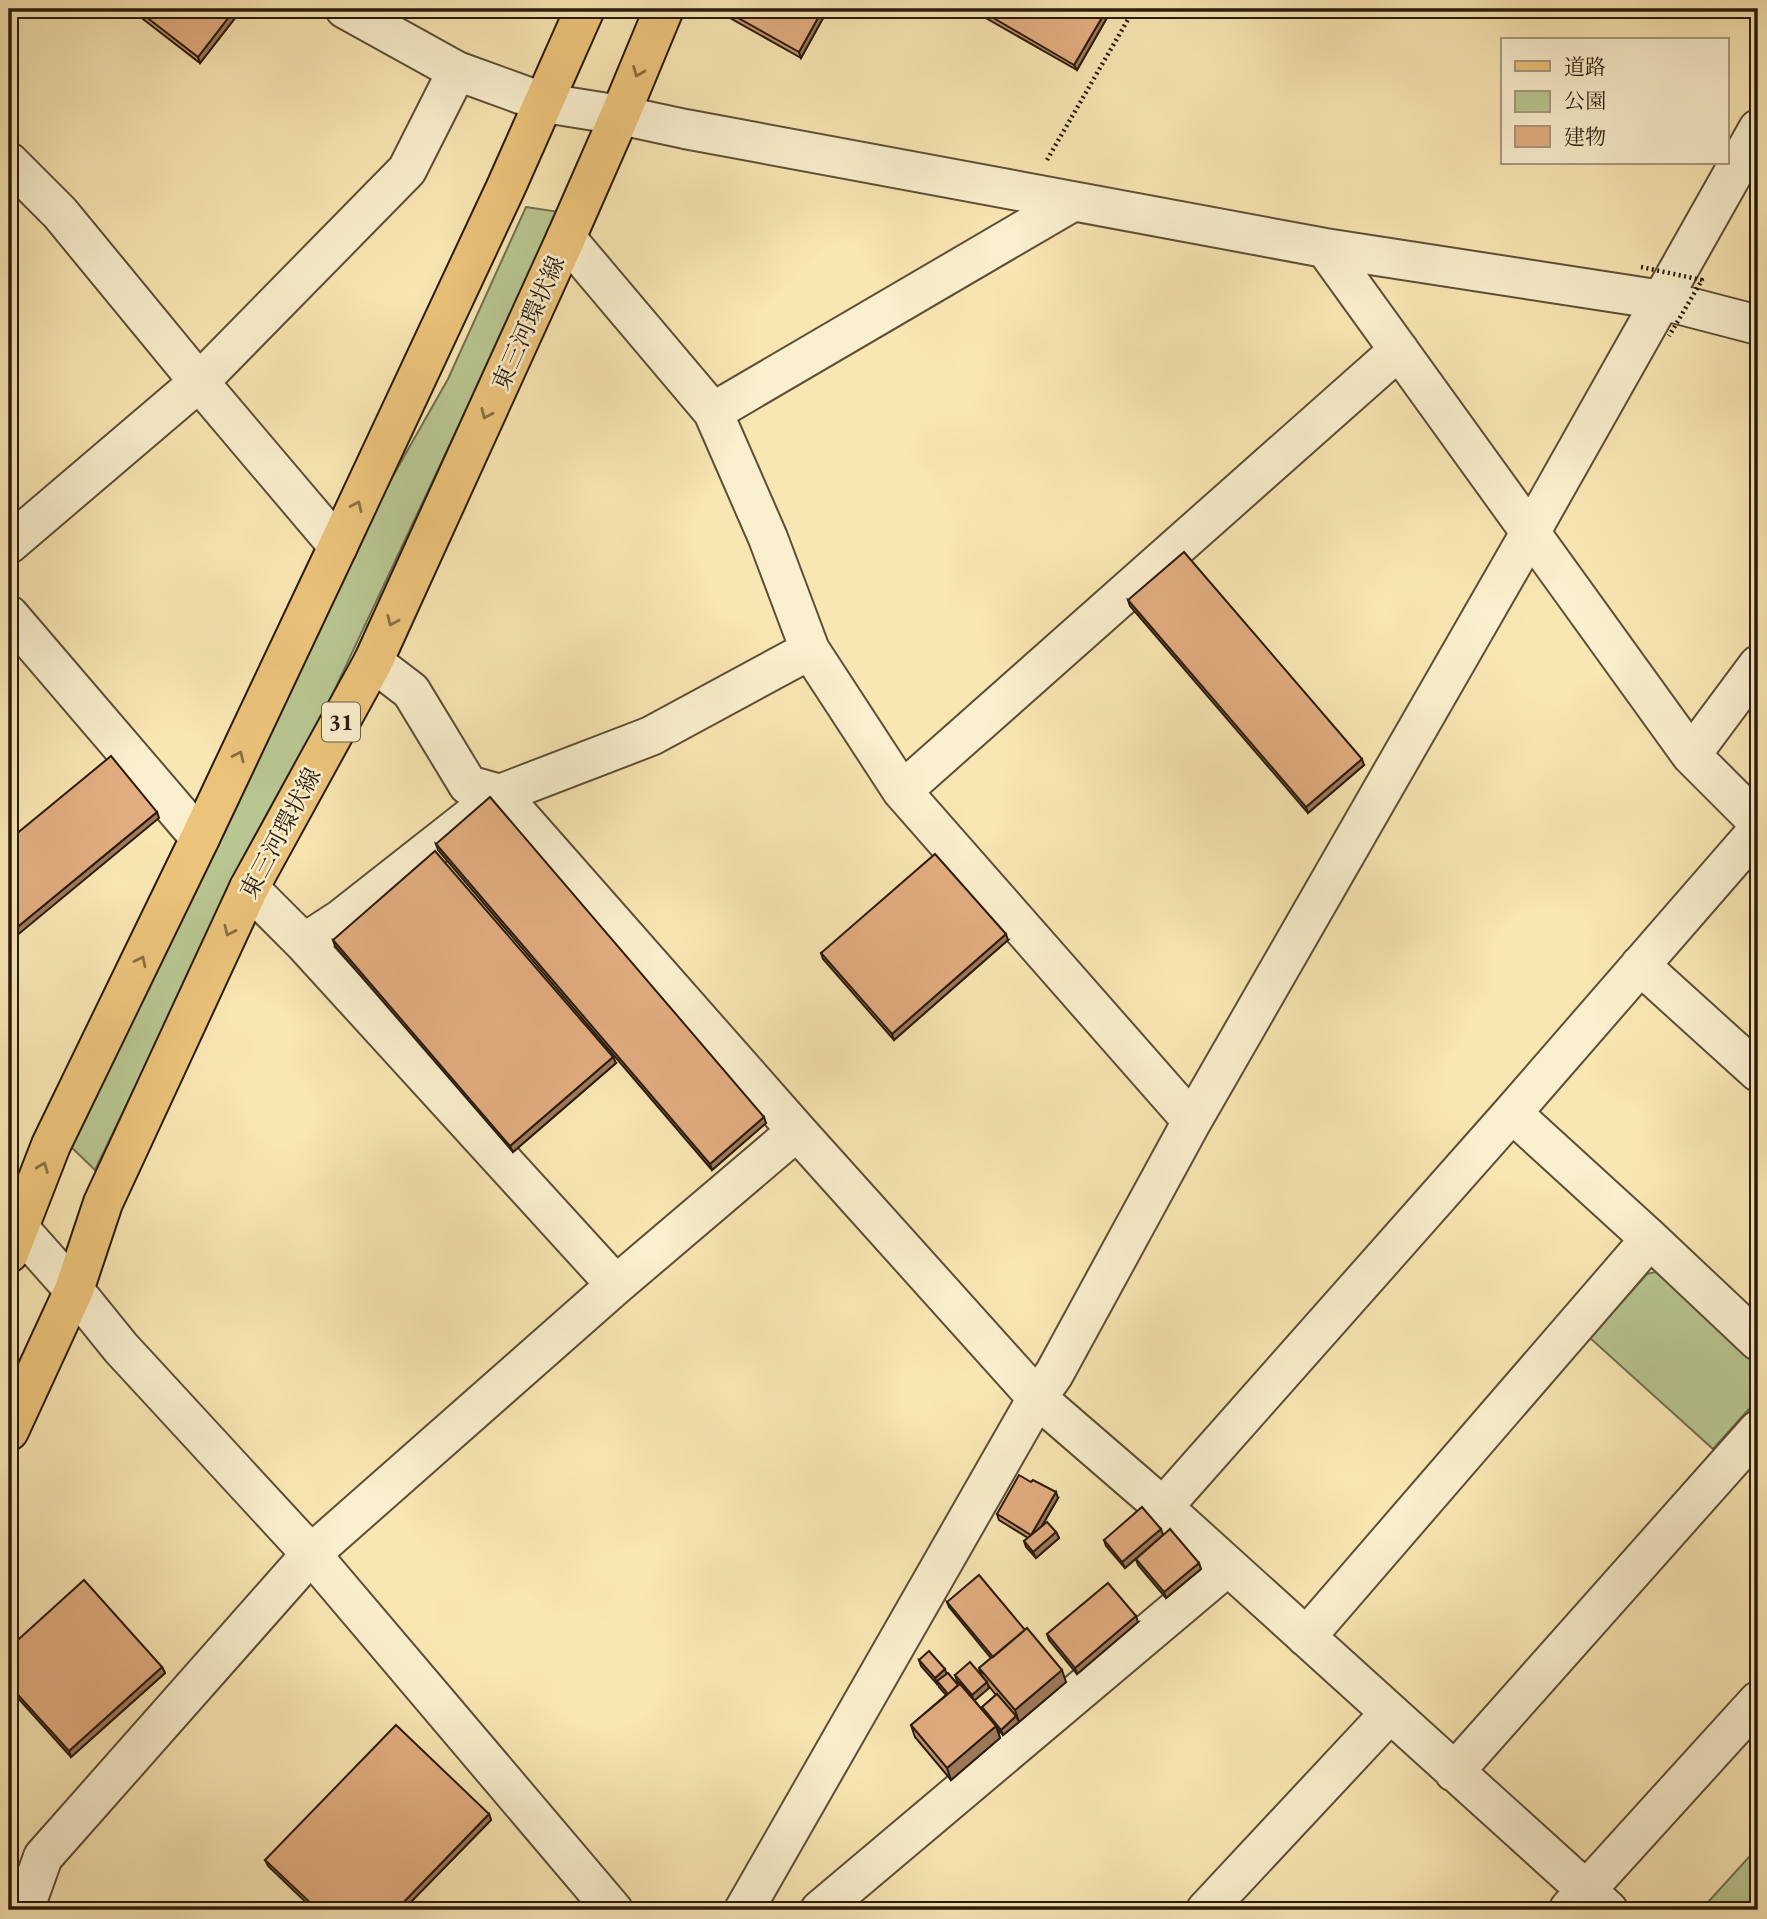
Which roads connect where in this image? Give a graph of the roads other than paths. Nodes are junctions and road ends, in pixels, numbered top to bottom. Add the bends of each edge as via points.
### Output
1 (345, 9) edge
2 (585, 9) edge
3 (664, 9) edge
4 (457, 71) junction
5 (545, 103) junction
6 (620, 115) junction
7 (1758, 129) edge
8 (9, 162) edge
9 (1072, 202) junction
10 (566, 238) junction
11 (1325, 248) junction
12 (1666, 318) junction
13 (1758, 325) edge
14 (1399, 350) junction
15 (199, 382) junction
16 (713, 412) junction
17 (1530, 533) junction
18 (9, 544) edge
19 (338, 546) junction
20 (9, 615) edge
21 (810, 650) junction
22 (373, 662) junction
23 (1758, 665) edge
24 (1691, 755) junction
25 (902, 791) junction
26 (500, 794) junction
27 (1758, 822) edge
28 (1758, 830) edge
29 (200, 838) junction
30 (249, 888) junction
31 (304, 943) junction
32 (1640, 965) junction
33 (1758, 1072) edge
34 (1512, 1113) junction
35 (1192, 1121) junction
36 (797, 1131) junction
37 (12, 1233) edge
38 (1650, 1239) junction
39 (617, 1285) junction
40 (74, 1290) junction
41 (1758, 1341) edge
42 (1037, 1398) junction
43 (1758, 1430) edge
44 (9, 1431) edge
45 (1163, 1507) junction
46 (311, 1554) junction
47 (1228, 1566) junction
48 (1306, 1637) junction
49 (1758, 1701) edge
50 (1390, 1713) junction
51 (1454, 1772) junction
52 (1587, 1904) edge
53 (24, 1910) edge
54 (612, 1910) edge
55 (744, 1910) edge
56 (820, 1910) edge
57 (1206, 1910) edge

1 - 4 street
2 - 5 main road
3 -> 6 main road, 東三河環状線 / 31
4 - 5 street
4 - 15 street via 407,170
5 - 6 street
19 -> 5 main road
6 - 9 street
6 - 10 main road, 東三河環状線 / 31
7 - 12 street
8 - 15 street via 60,214
9 - 11 street
9 - 16 street
10 - 16 street
10 -> 22 main road, 東三河環状線 / 31
11 - 12 street
11 - 14 street
12 - 13 street
12 - 17 street
14 - 17 street
14 - 25 street
15 - 18 street
15 - 19 street
16 - 21 street
17 - 24 street
17 - 35 street
29 -> 19 main road
20 - 29 street
21 - 25 street
21 - 26 street via 651,736
22 - 26 street via 411,691 468,785
22 - 30 main road, 東三河環状線 / 31
23 - 24 street
24 - 27 street
25 - 35 street
26 - 31 street
26 - 36 street
28 - 32 street
37 -> 29 main road
30 - 31 street
30 -> 40 main road, 東三河環状線 / 31 via 103,1203
31 - 39 street
32 - 33 street
32 - 34 street
34 - 38 street
34 - 45 street
35 - 42 street
36 - 39 street
36 - 42 street
37 - 40 street
38 - 41 street
38 - 48 street
39 - 46 street
40 - 44 main road, 東三河環状線 / 31
40 - 46 street via 121,1348
42 - 45 street
42 - 55 street
43 - 51 street
45 - 47 street
46 - 53 street via 43,1857
46 - 54 street
47 - 48 street
47 - 56 street
48 - 50 street
49 - 52 street
50 - 51 street
50 - 57 street
51 - 52 street

